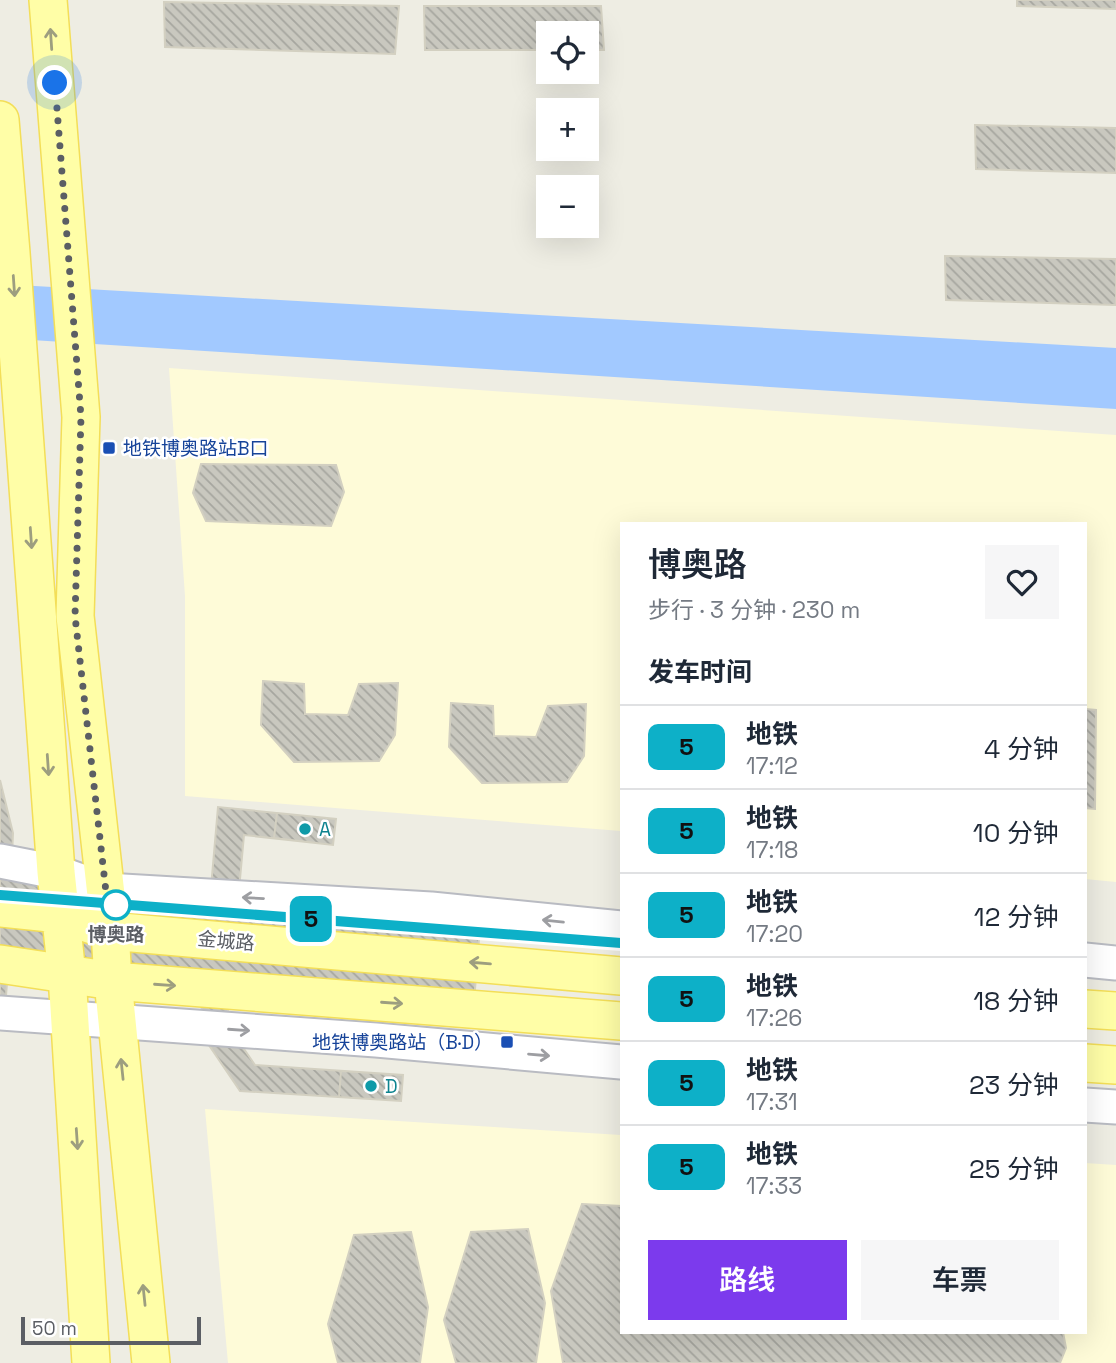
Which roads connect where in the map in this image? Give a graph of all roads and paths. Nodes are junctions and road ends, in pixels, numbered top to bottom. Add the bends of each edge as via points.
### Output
1 (48, 0) edge
2 (0, 120) edge
3 (0, 861) edge
4 (56, 872) junction
5 (106, 890) junction
6 (0, 908) edge
7 (60, 914) junction
8 (620, 928) edge
9 (110, 931) junction
10 (1087, 960) edge
11 (1116, 962) edge
12 (0, 964) edge
13 (67, 975) junction
14 (620, 976) edge
15 (113, 981) junction
16 (1087, 1009) edge
17 (1116, 1012) edge
18 (0, 1013) edge
19 (70, 1018) junction
20 (117, 1021) junction
21 (620, 1021) edge
22 (620, 1062) edge
23 (1087, 1063) edge
24 (1116, 1065) edge
25 (92, 1363) edge
26 (151, 1363) edge

5 -> 1 main road via 75,616 81,417
2 -> 4 main road
3 - 4 main road
4 - 5 main road
4 - 7 main road
8 -> 5 main road via 431,909
5 - 9 main road
6 - 7 main road, 金城路
7 - 9 main road, 金城路
7 - 13 main road
14 -> 9 main road, 金城路
9 - 15 main road
10 - 11 main road
12 - 13 main road
13 - 15 main road
13 - 19 main road
15 - 20 main road
15 -> 21 main road
16 - 17 main road
18 - 19 main road
19 - 20 main road
19 -> 25 main road
20 -> 22 main road
26 -> 20 main road
23 - 24 main road

